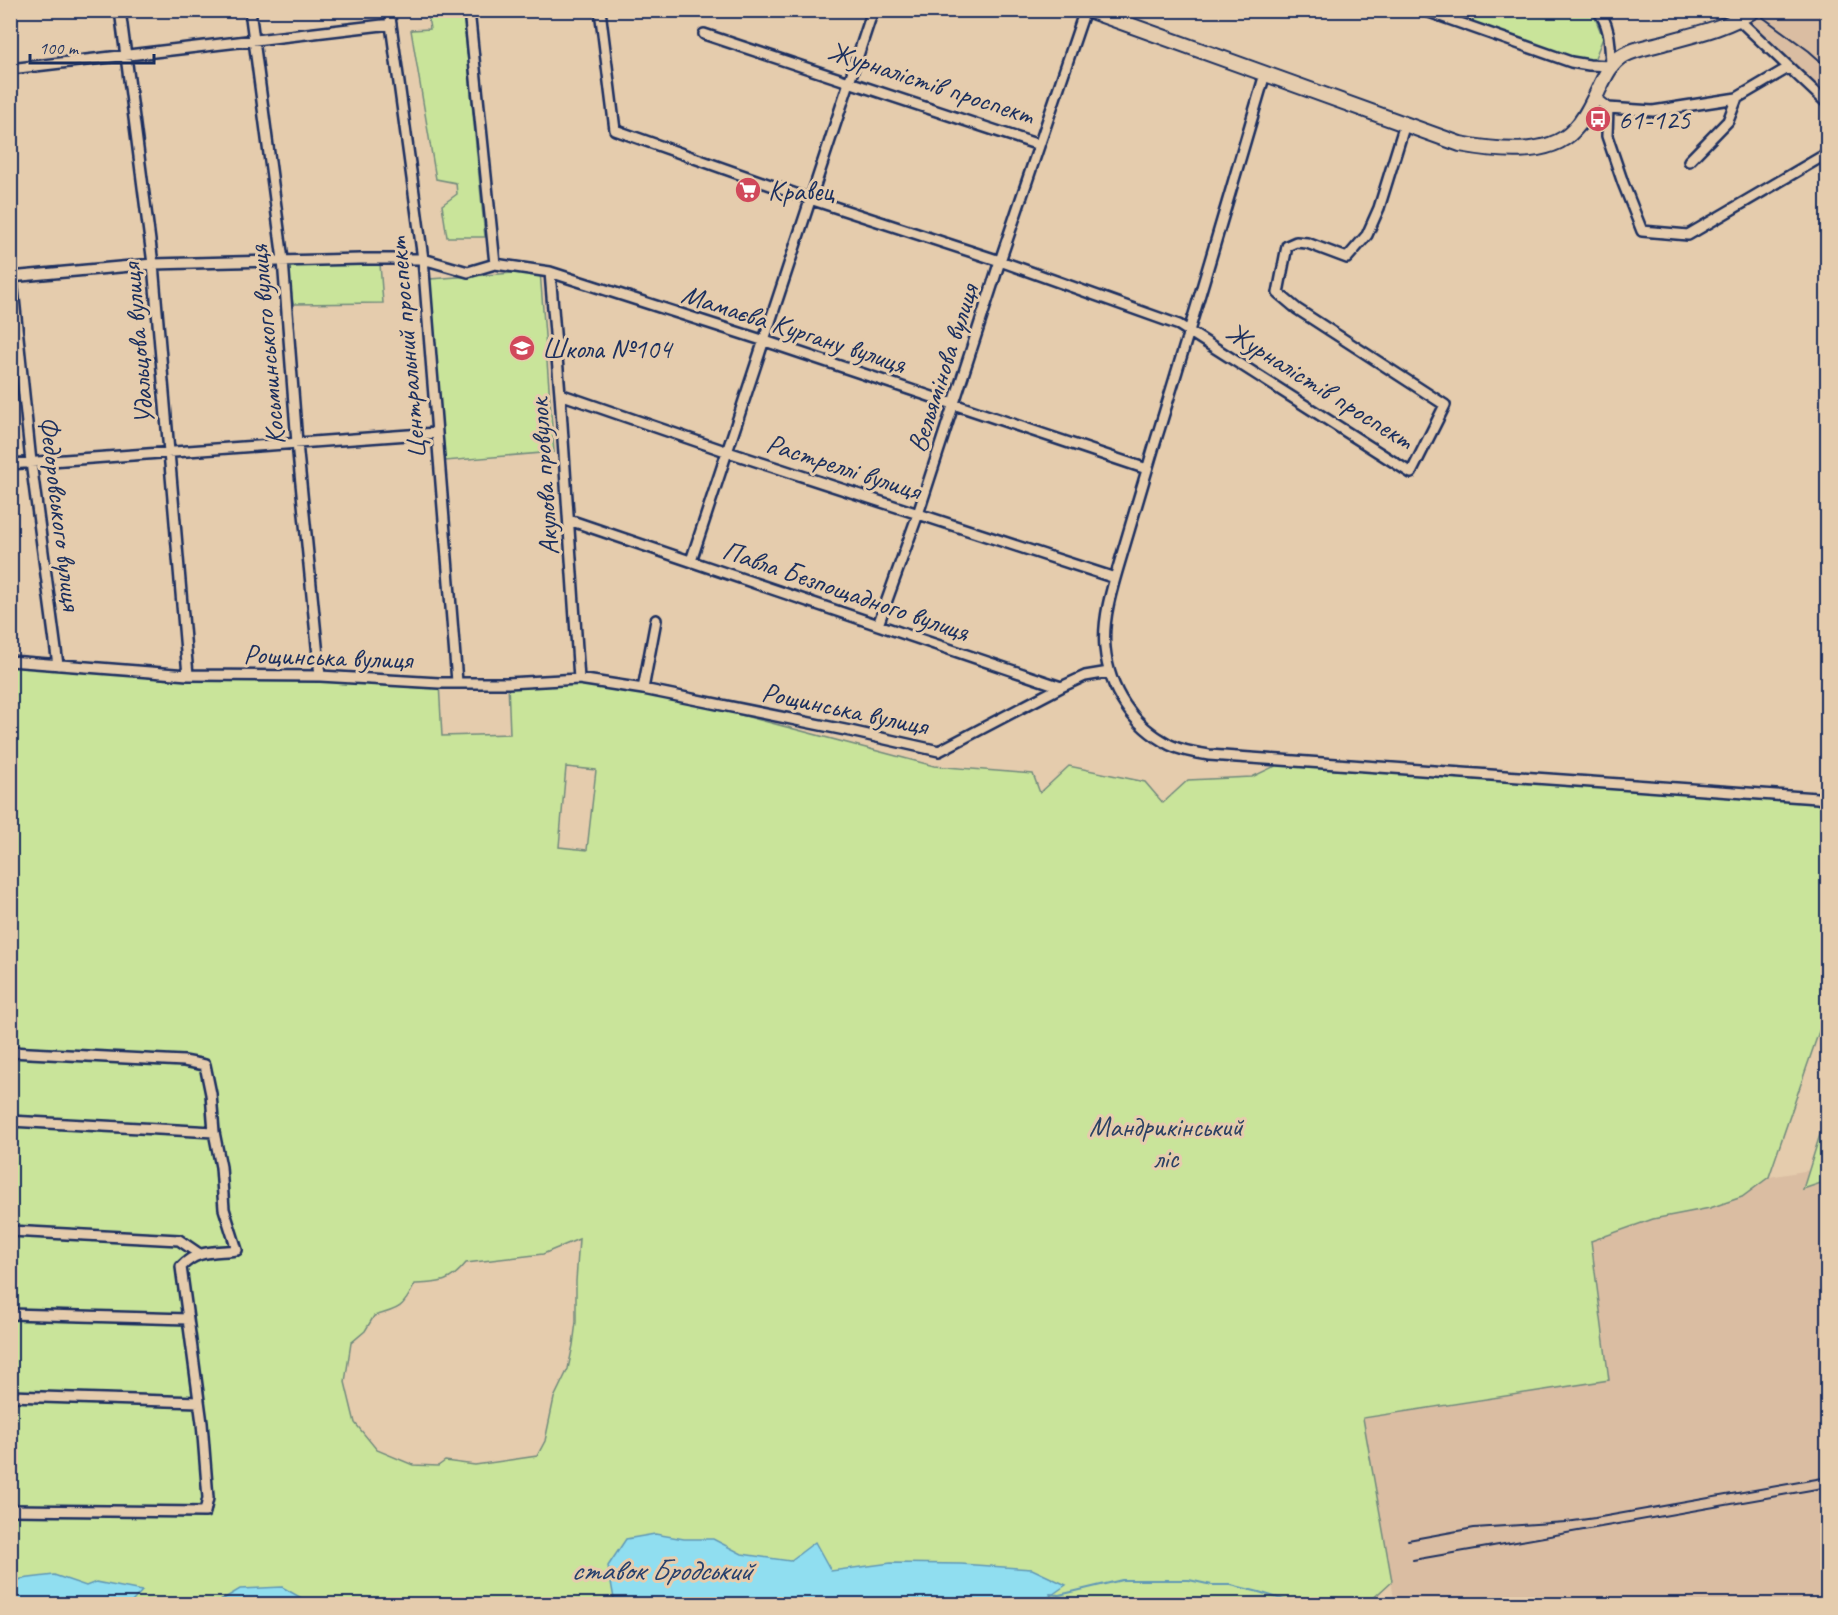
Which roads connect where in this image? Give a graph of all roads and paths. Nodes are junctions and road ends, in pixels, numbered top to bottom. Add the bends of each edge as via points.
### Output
1 (120, 10) edge
2 (250, 10) edge
3 (389, 10) edge
4 (469, 10) edge
5 (600, 10) edge
6 (873, 10) edge
7 (1087, 10) edge
8 (1423, 10) edge
9 (1597, 10) edge
10 (1754, 10) edge
11 (1824, 10) edge
12 (1827, 16) edge
13 (1739, 20) junction
14 (391, 24) junction
15 (704, 34) dead end
16 (254, 39) junction
17 (124, 55) junction
18 (1611, 66) junction
19 (1788, 68) junction
20 (10, 69) edge
21 (1265, 74) junction
22 (848, 81) junction
23 (1594, 98) junction
24 (1737, 98) junction
25 (1827, 104) edge
26 (1608, 108) junction
27 (1405, 124) junction
28 (1039, 145) junction
29 (1827, 153) edge
30 (1689, 161) dead end
31 (810, 199) junction
32 (423, 259) junction
33 (10, 260) edge
34 (283, 260) junction
35 (1000, 261) junction
36 (153, 264) junction
37 (495, 264) junction
38 (550, 272) junction
39 (12, 277) edge
40 (1190, 332) junction
41 (765, 341) junction
42 (560, 394) junction
43 (954, 405) junction
44 (436, 433) junction
45 (297, 443) junction
46 (170, 452) junction
47 (728, 452) junction
48 (31, 462) junction
49 (10, 464) edge
50 (1147, 470) junction
51 (918, 514) junction
52 (568, 520) junction
53 (691, 561) junction
54 (1115, 578) junction
55 (656, 620) dead end
56 (878, 625) junction
57 (10, 661) edge
58 (58, 665) junction
59 (1109, 672) junction
60 (188, 675) junction
61 (320, 676) junction
62 (579, 679) junction
63 (457, 682) junction
64 (1060, 687) junction
65 (643, 688) junction
66 (1827, 801) edge
67 (10, 1052) edge
68 (10, 1122) edge
69 (214, 1132) junction
70 (10, 1231) edge
71 (198, 1253) junction
72 (10, 1314) edge
73 (188, 1319) junction
74 (10, 1396) edge
75 (199, 1402) junction
76 (10, 1510) edge

1 - 17 street, Удальцова вулиця
2 - 16 street, Косьминського вулиця
3 - 14 street, Центральний проспект
4 - 37 street
5 - 31 street, Вельямінова вулиця via 615,130
6 - 22 street
7 - 21 main road
7 - 28 street, Вельямінова вулиця
8 - 18 street via 1571,62
9 - 18 street via 1610,38
10 - 13 main road
11 - 12 street
13 - 18 main road via 1624,55
13 - 19 street
14 - 16 street
14 - 32 street, Центральний проспект
15 - 22 street, Журналістів проспект
16 - 17 street
16 - 34 street, Косьминського вулиця
17 - 20 street
17 - 36 street, Удальцова вулиця
18 - 23 main road
19 - 24 street
19 - 25 street
21 - 27 main road
21 - 40 street, Журналістів проспект
22 - 28 street, Журналістів проспект
22 - 31 street
23 - 26 street
23 - 27 main road via 1573,132 1558,142 1533,149 1460,144
24 - 26 street via 1653,111
24 - 30 street via 1728,121
26 - 29 street via 1607,136 1642,231 1688,235
27 - 40 street, Журналістів проспект via 1367,235 1347,258 1307,243 1287,246 1278,293 1444,405 1411,473
28 - 35 street, Вельямінова вулиця
31 - 35 street, Вельямінова вулиця
31 - 41 street
32 - 34 street, Мамаєва Кургану вулиця
32 - 37 street, Мамаєва Кургану вулиця via 468,272
32 - 44 street, Центральний проспект
33 - 39 street, Федоровського вулиця
34 - 36 street, Мамаєва Кургану вулиця
34 - 45 street, Косьминського вулиця
35 - 40 street, Вельямінова вулиця
35 - 43 street, Вельямінова вулиця
36 - 39 street, Мамаєва Кургану вулиця
36 - 46 street, Удальцова вулиця
37 - 38 street, Мамаєва Кургану вулиця
38 - 41 street, Мамаєва Кургану вулиця
38 - 42 street, Акулова провулок
39 - 48 street, Федоровського вулиця
40 - 50 street
41 - 43 street, Мамаєва Кургану вулиця
41 - 47 street
42 - 47 street, Растреллі вулиця
42 - 52 street, Акулова провулок
43 - 50 street, Мамаєва Кургану вулиця
43 - 51 street, Вельямінова вулиця
44 - 45 street
44 - 63 street, Центральний проспект
45 - 46 street
45 - 61 street, Косьминського вулиця
46 - 48 street
46 - 60 street, Удальцова вулиця
47 - 51 street, Растреллі вулиця
47 - 53 street
48 - 49 street
48 - 58 street, Федоровського вулиця
50 - 54 street
51 - 54 street, Растреллі вулиця
51 - 56 street, Вельямінова вулиця
52 - 53 street, Павла Безпощадного вулиця
52 - 62 street, Акулова провулок
53 - 56 street, Павла Безпощадного вулиця
54 - 59 street via 1104,627
55 - 65 street
56 - 64 street, Павла Безпощадного вулиця
57 - 58 street, Рощинська вулиця
58 - 60 street, Рощинська вулиця
59 - 64 street via 1085,676
59 - 66 street via 1124,706 1150,732 1189,752
60 - 61 street, Рощинська вулиця
61 - 63 street, Рощинська вулиця
62 - 63 street, Рощинська вулиця
62 - 65 street, Рощинська вулиця
64 - 65 street, Рощинська вулиця via 939,751
67 - 69 street via 205,1065
68 - 69 street
69 - 71 street via 224,1209 237,1250
70 - 71 street via 179,1240
71 - 73 street via 181,1267
72 - 73 street
73 - 75 street
74 - 75 street
75 - 76 street via 208,1498 205,1512

